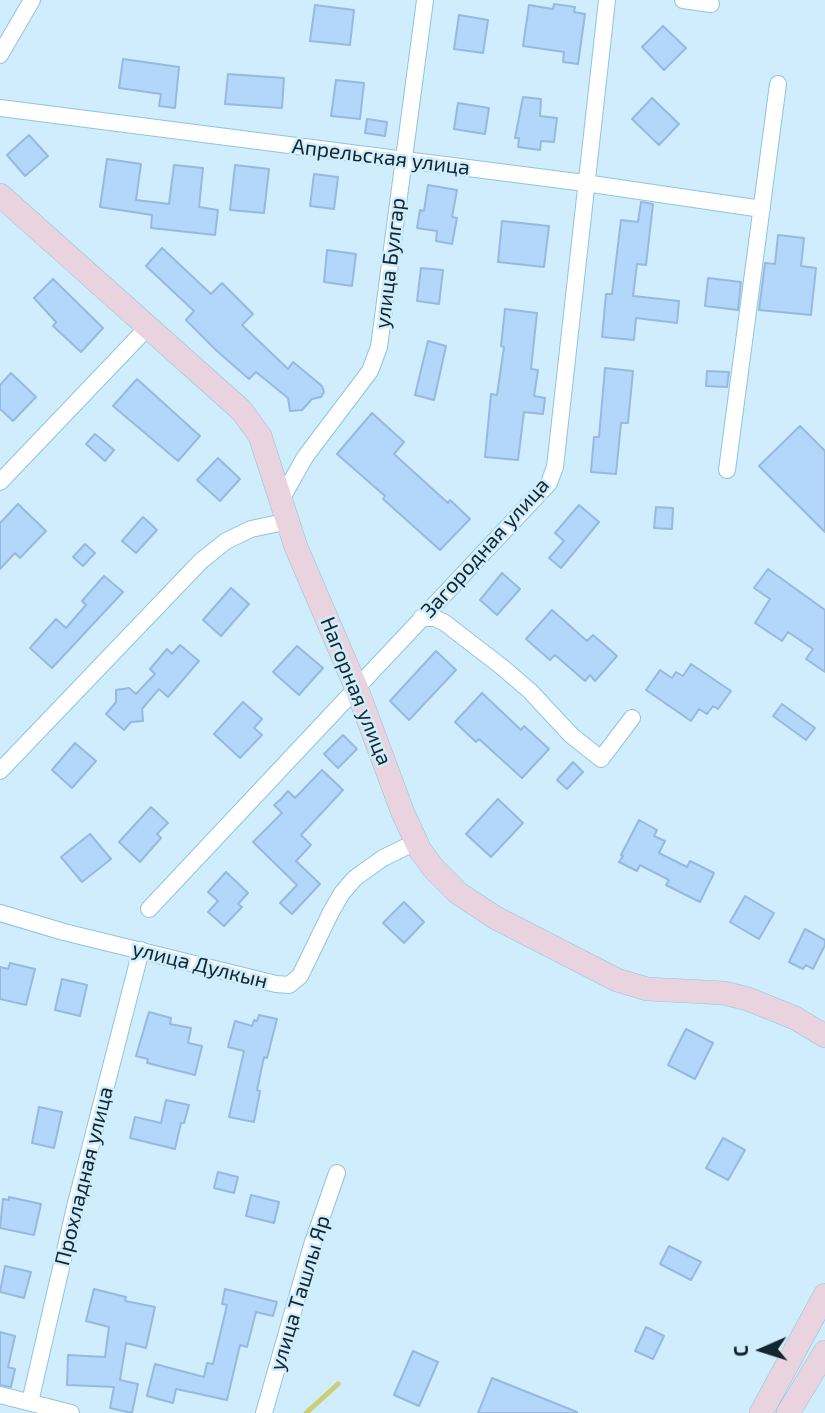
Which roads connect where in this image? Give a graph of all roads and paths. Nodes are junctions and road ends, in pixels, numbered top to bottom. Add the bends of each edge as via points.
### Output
1 (32, 0) edge
2 (425, 0) edge
3 (607, 0) edge
4 (683, 0) edge
5 (710, 4) dead end
6 (0, 55) edge
7 (778, 84) dead end
8 (0, 108) edge
9 (402, 160) junction
10 (585, 183) junction
11 (0, 195) edge
12 (762, 209) junction
13 (147, 328) junction
14 (727, 470) dead end
15 (0, 482) edge
16 (282, 498) junction
17 (289, 521) junction
18 (421, 618) junction
19 (356, 687) junction
20 (632, 718) dead end
21 (0, 771) edge
22 (416, 842) junction
23 (149, 909) dead end
24 (0, 913) edge
25 (141, 950) junction
26 (825, 1035) edge
27 (337, 1173) dead end
28 (825, 1294) edge
29 (825, 1353) edge
30 (0, 1395) edge
31 (30, 1402) junction
32 (71, 1413) edge
33 (264, 1413) edge
34 (761, 1413) edge
35 (788, 1413) edge

1 - 6 street
2 - 9 street, улица Булгар
3 - 10 street, Загородная улица
4 - 5 street
7 - 12 street
8 - 9 street, Апрельская улица
9 - 10 street, Апрельская улица
9 - 16 street, улица Булгар via 379,346 370,371 305,457
10 - 12 street, Апрельская улица
10 - 18 street, Загородная улица via 555,467 549,483
11 - 13 street, Нагорная улица
12 - 14 street
13 - 15 street
13 - 16 street, Нагорная улица via 241,410 260,436
16 - 17 street, Нагорная улица
17 - 19 street, Нагорная улица
17 - 21 street via 251,529 201,561
18 - 19 street, Загородная улица
18 - 20 street via 446,623 530,691 601,759
19 - 22 street, Нагорная улица
19 - 23 street, Загородная улица
22 - 25 street, улица Дулкын via 355,878 331,912 300,976 289,985
22 - 26 street, Нагорная улица via 434,869 478,907 617,980 647,989 724,993 748,999
24 - 25 street, улица Дулкын
25 - 31 street, Прохладная улица
27 - 33 street, улица Ташлы Яр
28 - 34 street
29 - 35 street
30 - 31 street
31 - 32 street

